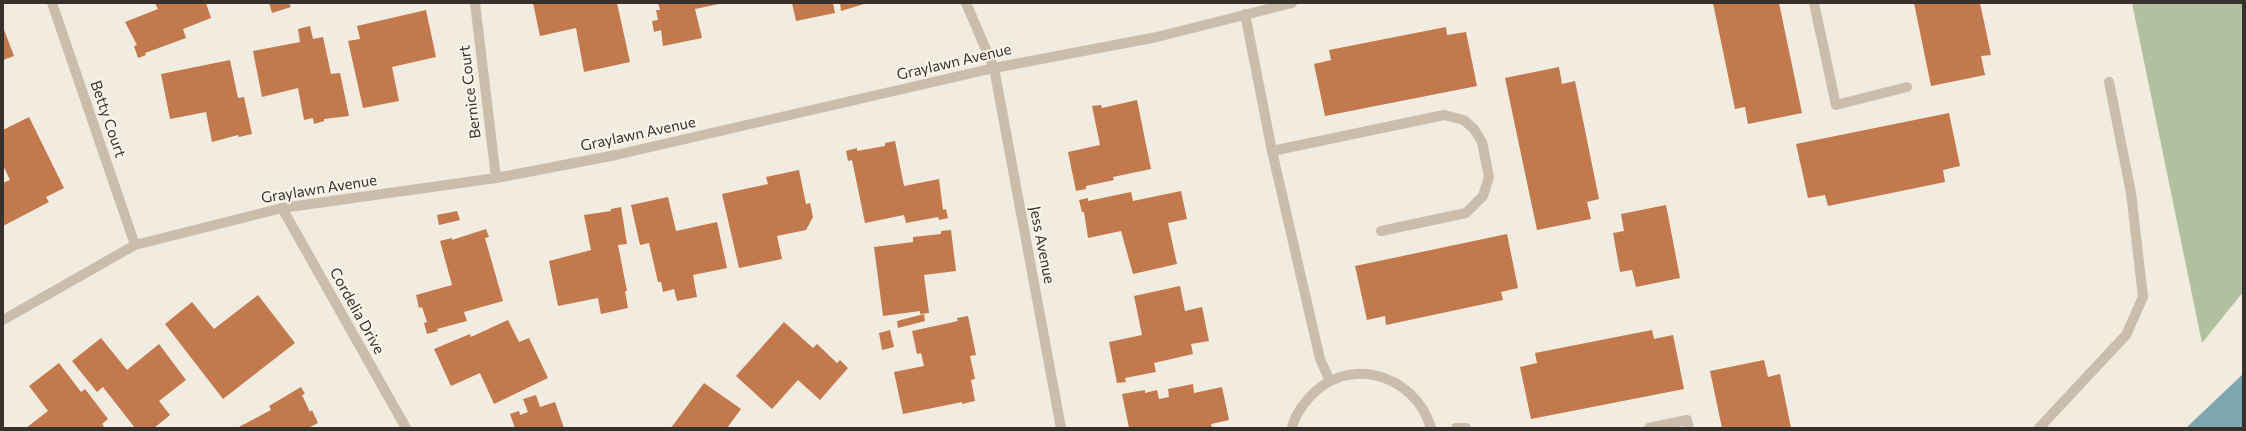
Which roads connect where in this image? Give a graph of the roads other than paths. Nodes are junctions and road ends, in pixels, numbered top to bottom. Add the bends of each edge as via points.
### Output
1 (52, 3) edge
2 (475, 3) edge
3 (966, 3) edge
4 (1292, 3) edge
5 (1814, 3) edge
6 (1245, 14) junction
7 (994, 68) junction
8 (2110, 82) dead end
9 (1907, 87) dead end
10 (1272, 150) junction
11 (496, 178) junction
12 (282, 208) junction
13 (1381, 231) dead end
14 (135, 245) junction
15 (3, 320) edge
16 (1330, 381) junction
17 (406, 428) edge
18 (1061, 428) edge
19 (1292, 428) edge
20 (1431, 428) edge
21 (1456, 428) edge
22 (1466, 428) edge
23 (1649, 428) edge
24 (1689, 428) edge
25 (2039, 428) edge

1 - 14 street, Betty Court
2 - 11 street, Bernice Court
3 - 7 street, Jess Avenue
4 - 6 street, Graylawn Avenue
5 - 9 street via 1836,105
6 - 7 street, Graylawn Avenue via 1157,37
6 - 10 street
7 - 11 street, Graylawn Avenue via 616,155
7 - 18 street, Jess Avenue
8 - 25 street via 2131,193 2142,297 2126,335
10 - 13 street via 1444,115 1464,120 1474,129 1484,148 1489,177 1483,196 1466,213
10 - 16 street via 1320,359
11 - 12 street, Graylawn Avenue
12 - 14 street, Graylawn Avenue
12 - 17 street, Cordelia Drive
14 - 15 street, Graylawn Avenue
16 - 19 street via 1314,392 1302,406
16 - 20 street via 1354,374 1386,378 1403,386 1417,399 1427,415
21 - 22 street
23 - 24 street via 1688,420

